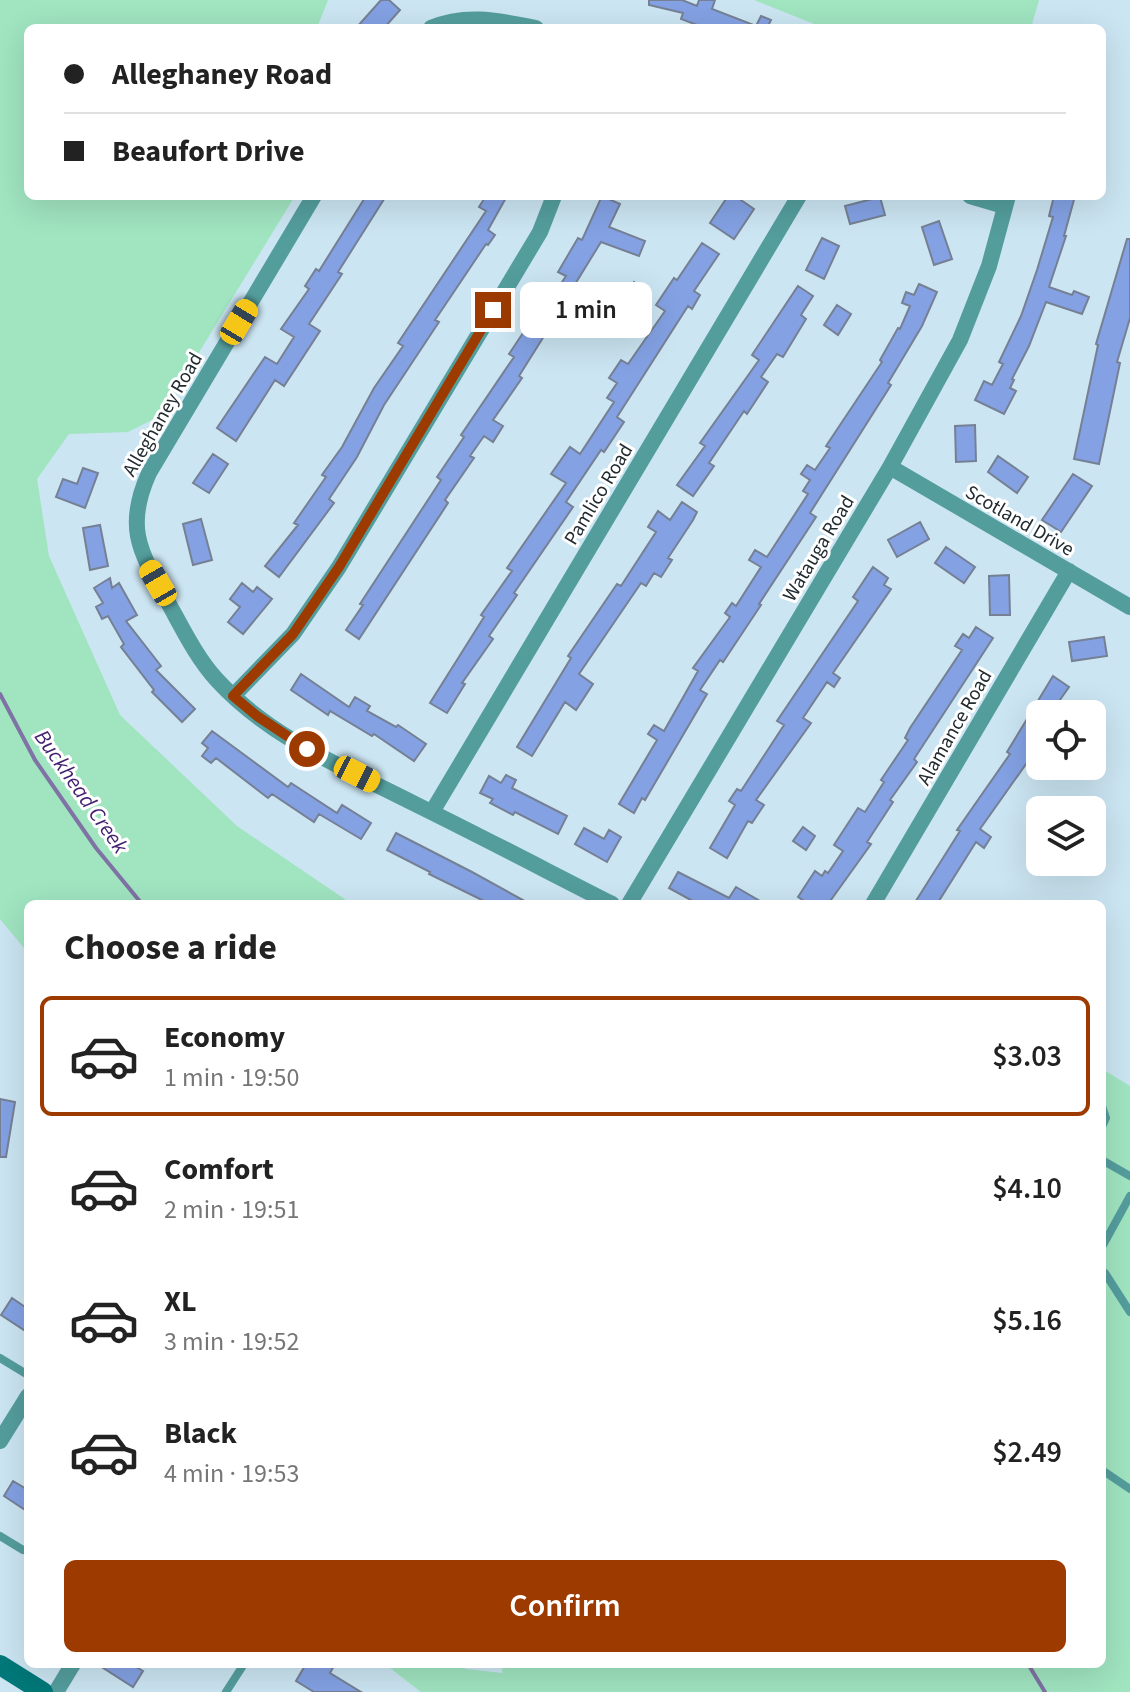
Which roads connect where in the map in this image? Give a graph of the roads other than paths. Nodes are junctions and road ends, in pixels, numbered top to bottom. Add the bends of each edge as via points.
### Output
1 (444, 24) edge
2 (513, 24) edge
3 (312, 200) edge
4 (552, 200) edge
5 (797, 200) edge
6 (1006, 201) edge
7 (890, 467) junction
8 (1069, 571) junction
9 (1130, 607) edge
10 (233, 696) junction
11 (432, 812) junction
12 (604, 900) edge
13 (631, 900) edge
14 (875, 900) edge
15 (1106, 1162) edge
16 (1130, 1176) edge
17 (1130, 1196) edge
18 (1106, 1240) edge
19 (1106, 1276) edge
20 (1130, 1312) edge
21 (0, 1358) edge
22 (24, 1373) edge
23 (24, 1402) edge
24 (0, 1441) edge
25 (1106, 1473) edge
26 (1130, 1489) edge
27 (0, 1536) edge
28 (23, 1550) dead end
29 (0, 1665) edge
30 (71, 1668) edge
31 (241, 1668) edge
32 (18, 1686) edge
33 (43, 1692) edge
34 (56, 1692) edge
35 (226, 1692) edge

1 - 2 street via 479,18
3 - 10 street, Alleghaney Road via 149,473 136,508 143,558 201,660
4 - 10 street via 540,232 339,567 293,634
5 - 11 street, Pamlico Road
6 - 7 street, Watauga Road via 976,305
7 - 8 street, Scotland Drive
7 - 13 street, Watauga Road
8 - 9 street, Scotland Drive
8 - 14 street, Alamance Road
10 - 11 street, Alleghaney Road via 297,744
11 - 12 street, Alleghaney Road
15 - 16 lane
17 - 18 lane
19 - 20 lane
21 - 22 lane
23 - 24 street
25 - 26 lane
27 - 28 lane
29 - 32 main road
30 - 34 street
31 - 35 lane
32 - 33 main road

